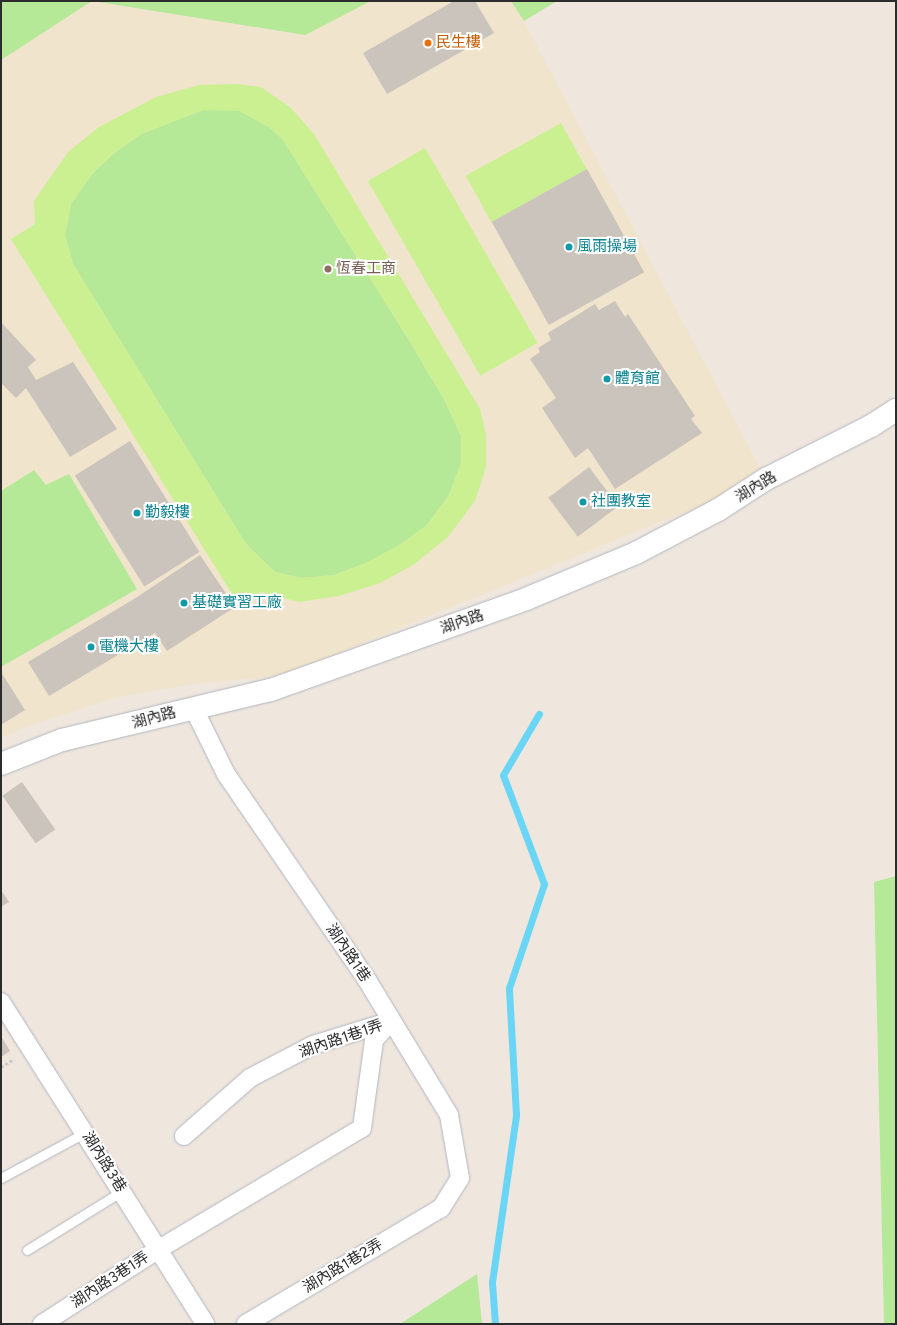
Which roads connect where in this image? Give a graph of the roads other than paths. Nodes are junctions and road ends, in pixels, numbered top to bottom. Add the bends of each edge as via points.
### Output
1 (896, 410) edge
2 (193, 708) junction
3 (1, 764) edge
4 (1, 1002) edge
5 (391, 1021) junction
6 (86, 1132) junction
7 (184, 1136) dead end
8 (1, 1178) edge
9 (122, 1191) junction
10 (441, 1208) joint
11 (159, 1249) junction
12 (27, 1250) dead end
13 (42, 1324) edge
14 (205, 1324) edge
15 (246, 1324) edge

1 - 2 street, 湖內路 via 871,426 766,479 718,510 629,556 526,599 278,687
2 - 3 street, 湖內路 via 62,740
2 - 5 street, 湖內路1巷 via 226,774 367,980
4 - 6 street, 湖內路3巷
5 - 7 street, 湖內路1巷1弄 via 313,1045 250,1078
5 - 10 street, 湖內路1巷 via 449,1115 460,1178
5 - 11 street, 湖內路1巷1弄 via 374,1040 362,1128
6 - 8 lane
6 - 9 street, 湖內路3巷
9 - 11 street, 湖內路3巷
9 - 12 lane
10 - 15 street, 湖內路1巷2弄
11 - 13 street, 湖內路3巷1弄
11 - 14 street, 湖內路3巷

